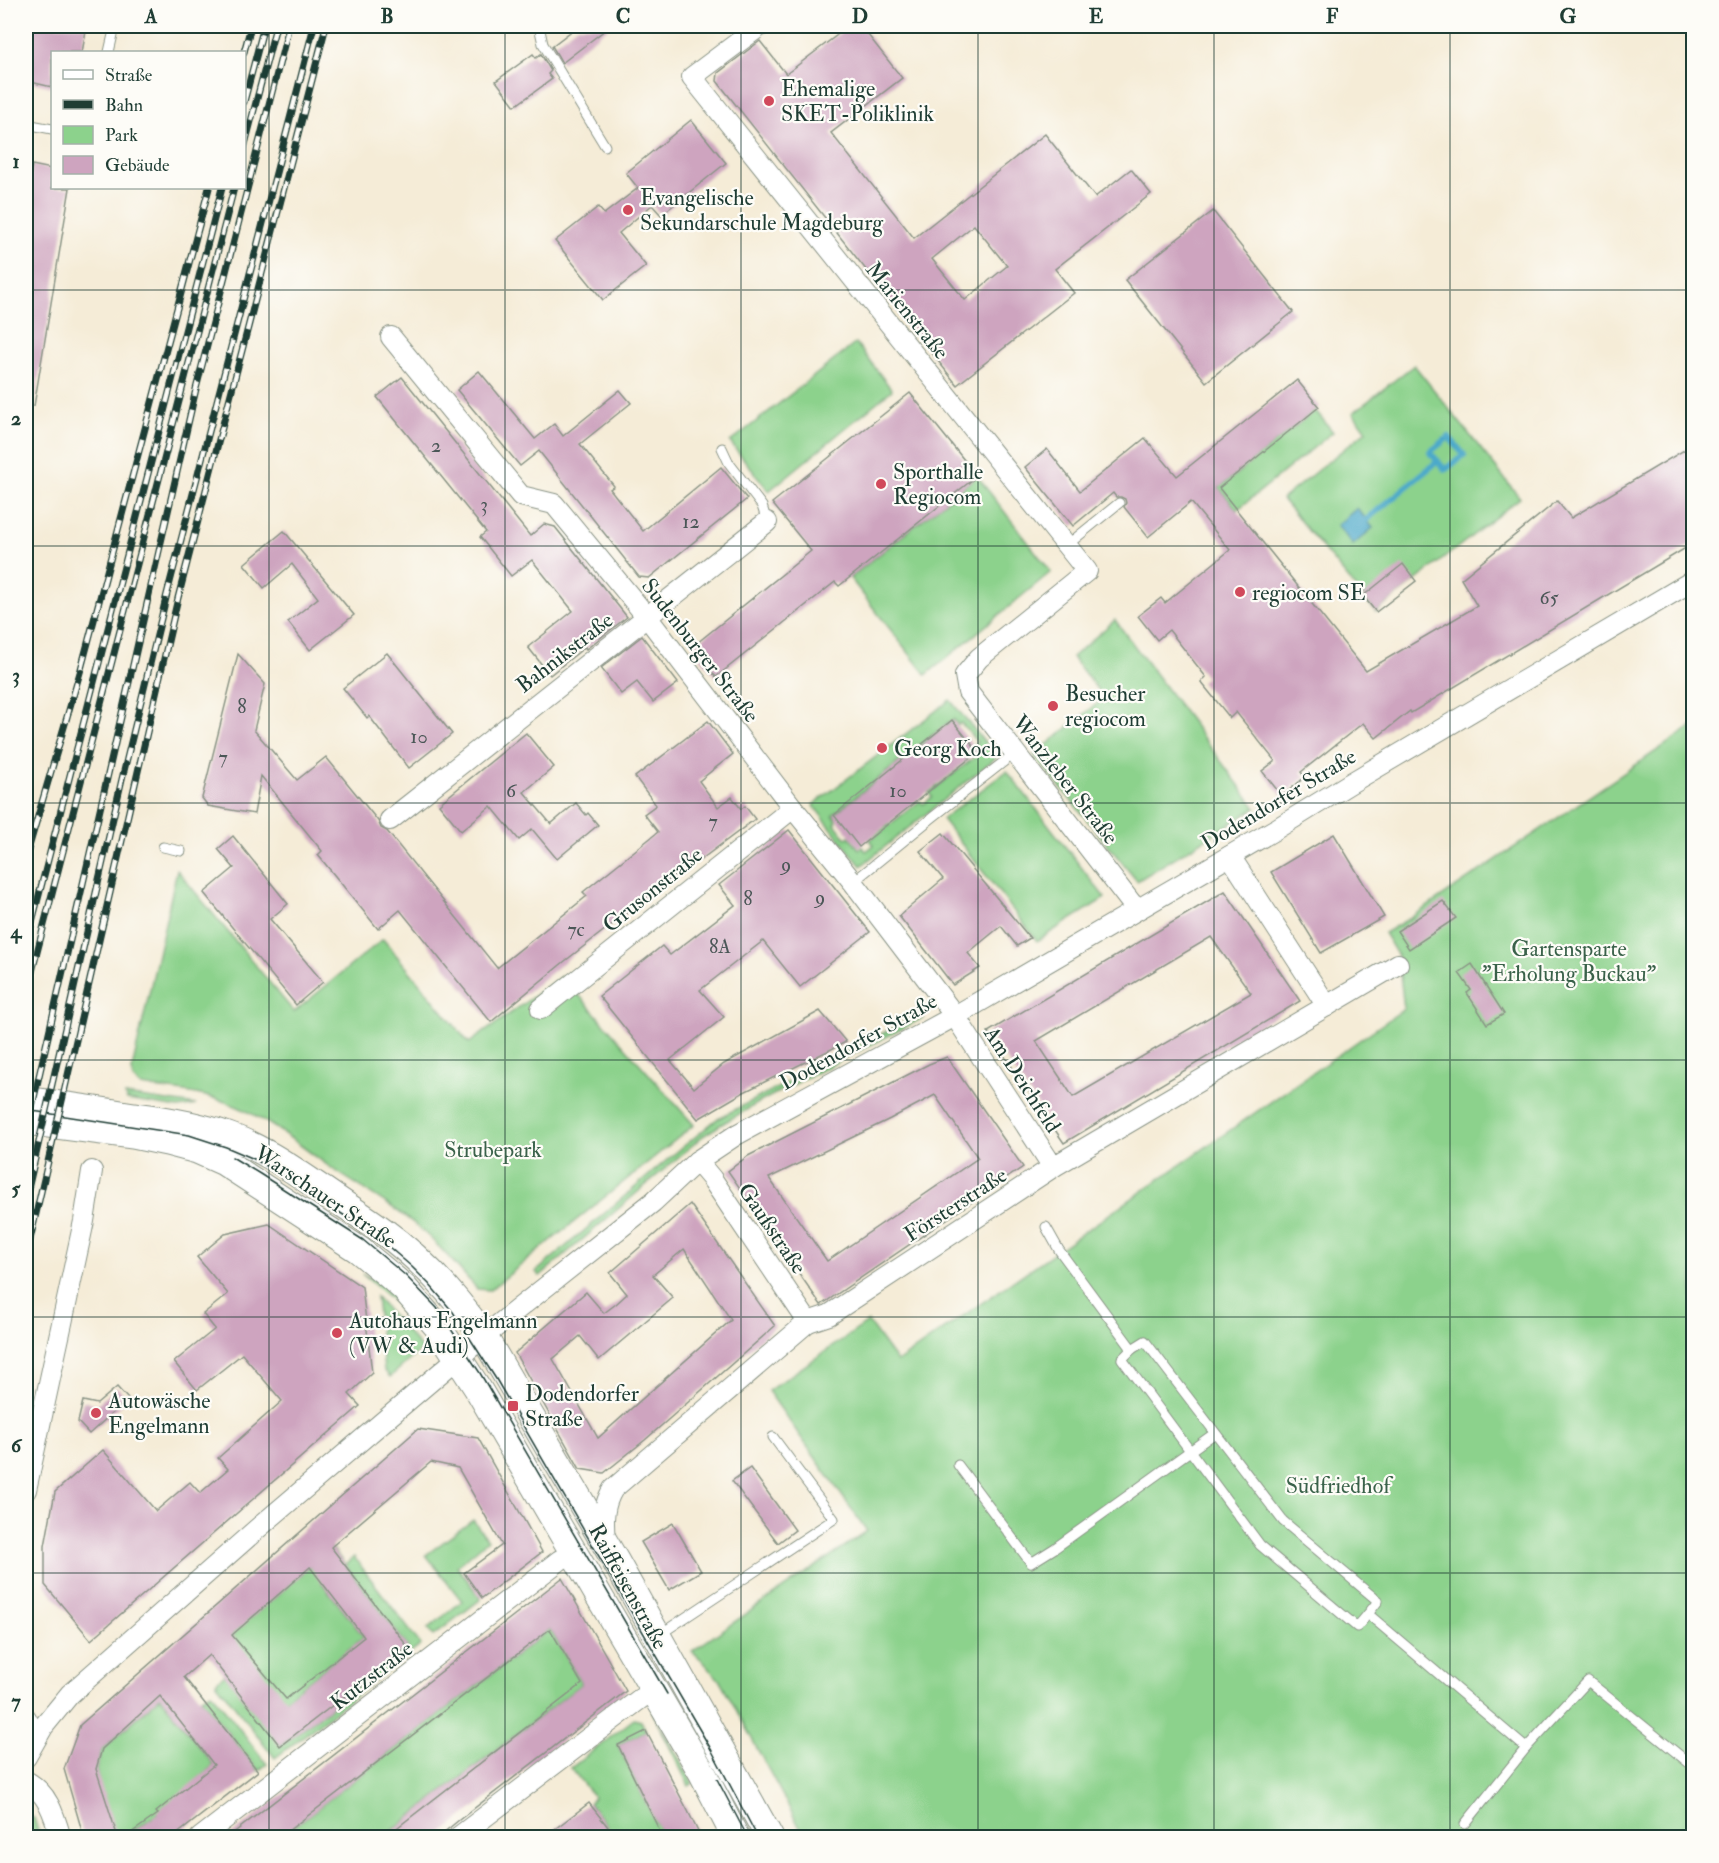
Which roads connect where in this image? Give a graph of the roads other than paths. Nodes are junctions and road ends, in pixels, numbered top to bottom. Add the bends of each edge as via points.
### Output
1 (115, 26) edge
2 (539, 26) edge
3 (760, 26) edge
4 (109, 51) edge
5 (26, 124) edge
6 (51, 129) edge
7 (605, 146) dead end
8 (391, 337) dead end
9 (722, 448) dead end
10 (1119, 503) dead end
11 (767, 522) joint
12 (1066, 546) junction
13 (1694, 580) edge
14 (647, 617) junction
15 (965, 675) joint
16 (1015, 753) junction
17 (793, 808) junction
18 (390, 820) dead end
19 (163, 847) dead end
20 (181, 851) dead end
21 (1230, 856) junction
22 (853, 882) junction
23 (1136, 909) junction
24 (1398, 964) dead end
25 (1327, 1005) junction
26 (541, 1009) dead end
27 (955, 1016) junction
28 (26, 1100) edge
29 (26, 1121) edge
30 (697, 1161) junction
31 (1053, 1167) junction
32 (92, 1171) dead end
33 (1046, 1227) dead end
34 (808, 1322) junction
35 (472, 1347) junction
36 (1132, 1349) junction
37 (1215, 1433) junction
38 (773, 1437) dead end
39 (1191, 1451) junction
40 (957, 1465) dead end
41 (26, 1490) edge
42 (605, 1544) junction
43 (573, 1553) junction
44 (631, 1590) junction
45 (1368, 1614) junction
46 (657, 1636) junction
47 (653, 1691) junction
48 (26, 1718) edge
49 (39, 1734) junction
50 (1526, 1748) junction
51 (26, 1757) edge
52 (1694, 1767) edge
53 (26, 1781) edge
54 (1465, 1824) dead end
55 (61, 1838) edge
56 (200, 1838) edge
57 (457, 1838) edge
58 (736, 1838) edge
59 (770, 1838) edge

1 - 4 lane
2 - 7 lane via 543,44
3 - 12 street, Marienstraße via 693,77
5 - 6 lane
8 - 14 street, Sudenburger Straße via 521,496 554,504
9 - 11 lane via 762,506
10 - 12 lane
11 - 14 street, Bahnikstraße
12 - 15 street, Marienstraße via 1087,571 979,658
13 - 21 street, Dodendorfer Straße
14 - 17 street, Sudenburger Straße
14 - 18 street, Bahnikstraße
15 - 16 street, Wanzleber Straße via 968,692
16 - 22 lane
16 - 23 street, Wanzleber Straße
17 - 22 street, Sudenburger Straße
17 - 26 street, Grusonstraße
19 - 20 lane
21 - 23 street, Dodendorfer Straße
21 - 25 street
22 - 27 street, Sudenburger Straße
23 - 27 street, Dodendorfer Straße
24 - 25 street, Försterstraße
25 - 31 street, Försterstraße
27 - 30 street, Dodendorfer Straße via 736,1135
27 - 31 street, Am Deichfeld
28 - 35 main road, Warschauer Straße via 189,1125 229,1136 263,1152 416,1258 461,1305
29 - 35 main road, Warschauer Straße via 166,1142 224,1162 372,1260 424,1310
30 - 34 street, Gaußstraße
30 - 35 street, Dodendorfer Straße
31 - 34 street, Försterstraße via 829,1315
32 - 41 street
33 - 36 lane
34 - 42 street, Försterstraße via 613,1490 604,1514
35 - 42 main road, Raiffeisenstraße
35 - 43 main road, Raiffeisenstraße
35 - 44 main road via 599,1560
35 - 49 street, Dodendorfer Straße via 70,1694
36 - 37 lane via 1144,1341
36 - 39 lane via 1122,1359
37 - 39 lane
37 - 45 lane via 1283,1521 1378,1601
38 - 46 lane via 834,1519
39 - 40 lane via 1030,1563
39 - 45 lane via 1260,1545 1357,1627
42 - 44 main road, Raiffeisenstraße
43 - 47 main road, Raiffeisenstraße
43 - 56 street, Kutzstraße
44 - 46 main road, Raiffeisenstraße
45 - 50 lane
46 - 59 main road, Raiffeisenstraße
47 - 57 street
47 - 58 main road, Raiffeisenstraße
48 - 49 street
49 - 51 street, Dodendorfer Straße
50 - 52 lane via 1588,1681
50 - 54 lane
53 - 55 street via 45,1797

